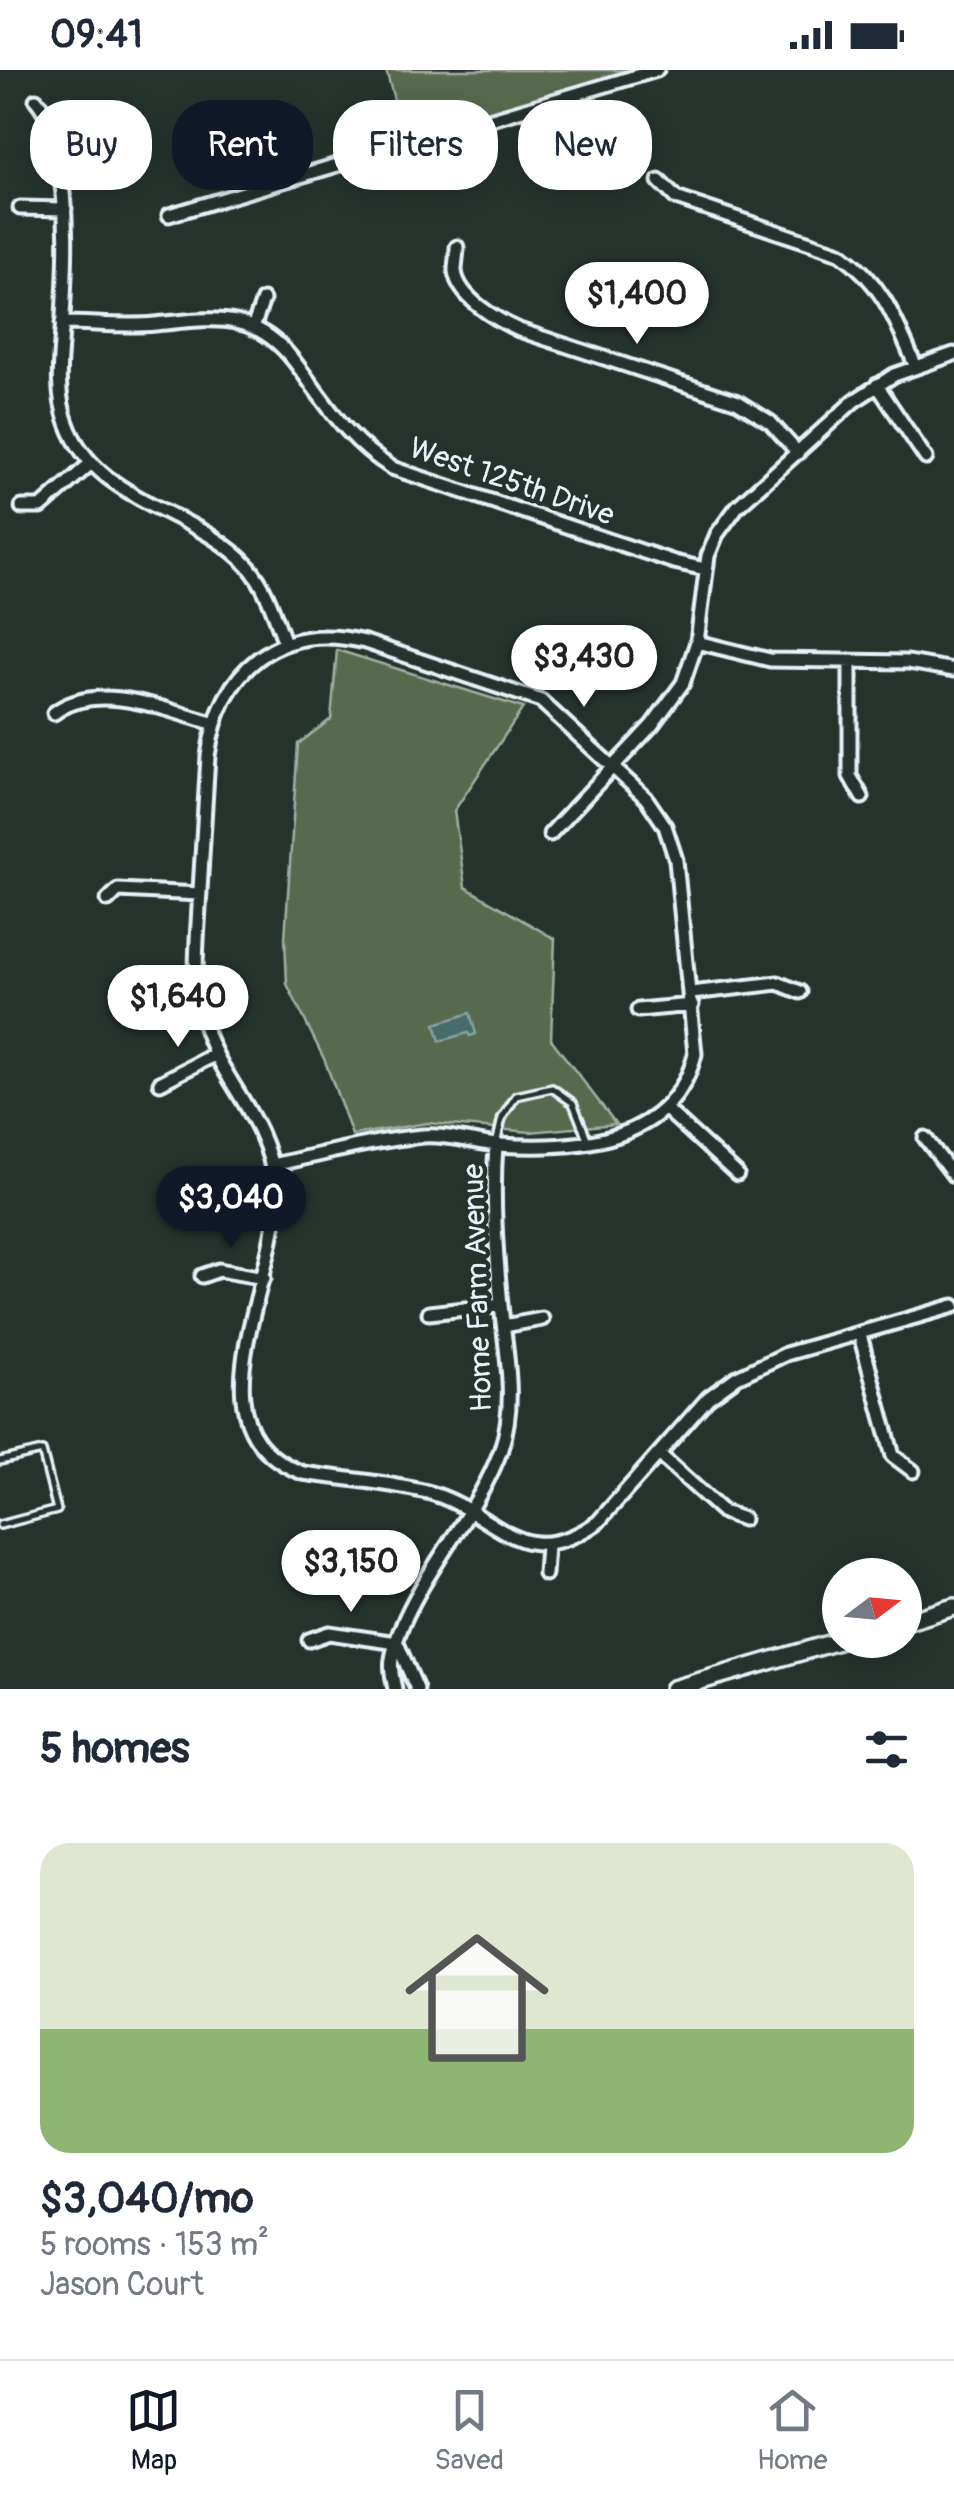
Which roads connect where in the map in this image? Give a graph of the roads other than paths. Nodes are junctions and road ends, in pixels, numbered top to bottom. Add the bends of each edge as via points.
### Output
1 (656, 70) edge
2 (659, 181) dead end
3 (62, 190) edge
4 (20, 208) dead end
5 (65, 209) junction
6 (169, 215) dead end
7 (457, 246) dead end
8 (263, 300) dead end
9 (62, 323) junction
10 (253, 328) junction
11 (954, 354) edge
12 (915, 365) junction
13 (878, 385) junction
14 (798, 453) junction
15 (926, 458) dead end
16 (90, 464) junction
17 (22, 508) dead end
18 (705, 569) junction
19 (697, 642) junction
20 (285, 643) junction
21 (850, 662) junction
22 (954, 670) edge
23 (54, 714) dead end
24 (212, 723) junction
25 (614, 767) junction
26 (862, 797) dead end
27 (550, 834) dead end
28 (200, 894) junction
29 (108, 900) dead end
30 (800, 992) dead end
31 (691, 999) junction
32 (638, 1010) dead end
33 (216, 1054) junction
34 (160, 1083) dead end
35 (667, 1110) junction
36 (924, 1138) dead end
37 (588, 1141) junction
38 (496, 1145) junction
39 (272, 1166) junction
40 (737, 1174) dead end
41 (954, 1176) edge
42 (202, 1276) dead end
43 (264, 1278) junction
44 (501, 1305) junction
45 (954, 1306) edge
46 (429, 1313) dead end
47 (542, 1319) dead end
48 (504, 1326) junction
49 (860, 1335) junction
50 (659, 1454) junction
51 (0, 1461) edge
52 (913, 1471) dead end
53 (470, 1512) junction
54 (743, 1519) dead end
55 (0, 1526) edge
56 (547, 1545) junction
57 (545, 1574) dead end
58 (954, 1608) edge
59 (922, 1617) edge
60 (308, 1640) dead end
61 (398, 1643) junction
62 (822, 1646) edge
63 (395, 1689) edge
64 (417, 1689) edge
65 (673, 1689) edge

1 - 6 street
2 - 12 street via 676,198 849,259 880,289
3 - 5 street
4 - 5 street
5 - 9 street
7 - 14 street via 459,282 498,320 738,402 770,422
8 - 10 street
9 - 10 street, West 125th Drive via 213,318
9 - 16 street via 62,410
10 - 18 street, West 125th Drive via 284,350 354,441 392,468
11 - 12 street
12 - 13 street
13 - 14 street
13 - 15 street
14 - 18 street via 722,525
16 - 17 street via 41,507
16 - 20 street via 242,560 266,594
18 - 19 street
19 - 21 street via 770,660
19 - 25 street via 674,697
20 - 24 street via 240,674
20 - 25 street via 348,638 529,695
21 - 22 street
21 - 26 street via 850,776
23 - 24 street via 76,700 101,698
24 - 28 street
25 - 27 street
25 - 31 street via 657,812 671,841
28 - 29 street via 118,890
28 - 33 street via 197,989
30 - 31 street via 778,983
31 - 32 street
31 - 35 street via 692,1067
33 - 34 street
33 - 39 street via 253,1112
35 - 37 street, Home Farm Avenue via 634,1130
35 - 40 street
36 - 41 street
37 - 38 street, Home Farm Avenue
37 - 38 lane via 573,1103 552,1088 516,1096
38 - 39 street via 426,1135
38 - 44 street, Home Farm Avenue
39 - 43 street via 276,1214
42 - 43 street via 219,1270
43 - 53 street via 240,1385 243,1408 263,1448 303,1473 427,1492
44 - 46 street
44 - 48 street, Home Farm Avenue
45 - 49 street
47 - 48 street
48 - 53 street, Home Farm Avenue via 509,1417
49 - 50 street via 786,1354 736,1377
49 - 52 street via 894,1456
50 - 54 street via 723,1512
50 - 56 street via 598,1522
51 - 55 lane via 42,1451 57,1510
53 - 56 street via 506,1534
53 - 61 street, Home Farm Avenue
56 - 57 street
58 - 59 main road
60 - 61 street via 329,1633
61 - 63 street, Home Farm Avenue
61 - 64 street
62 - 65 main road

